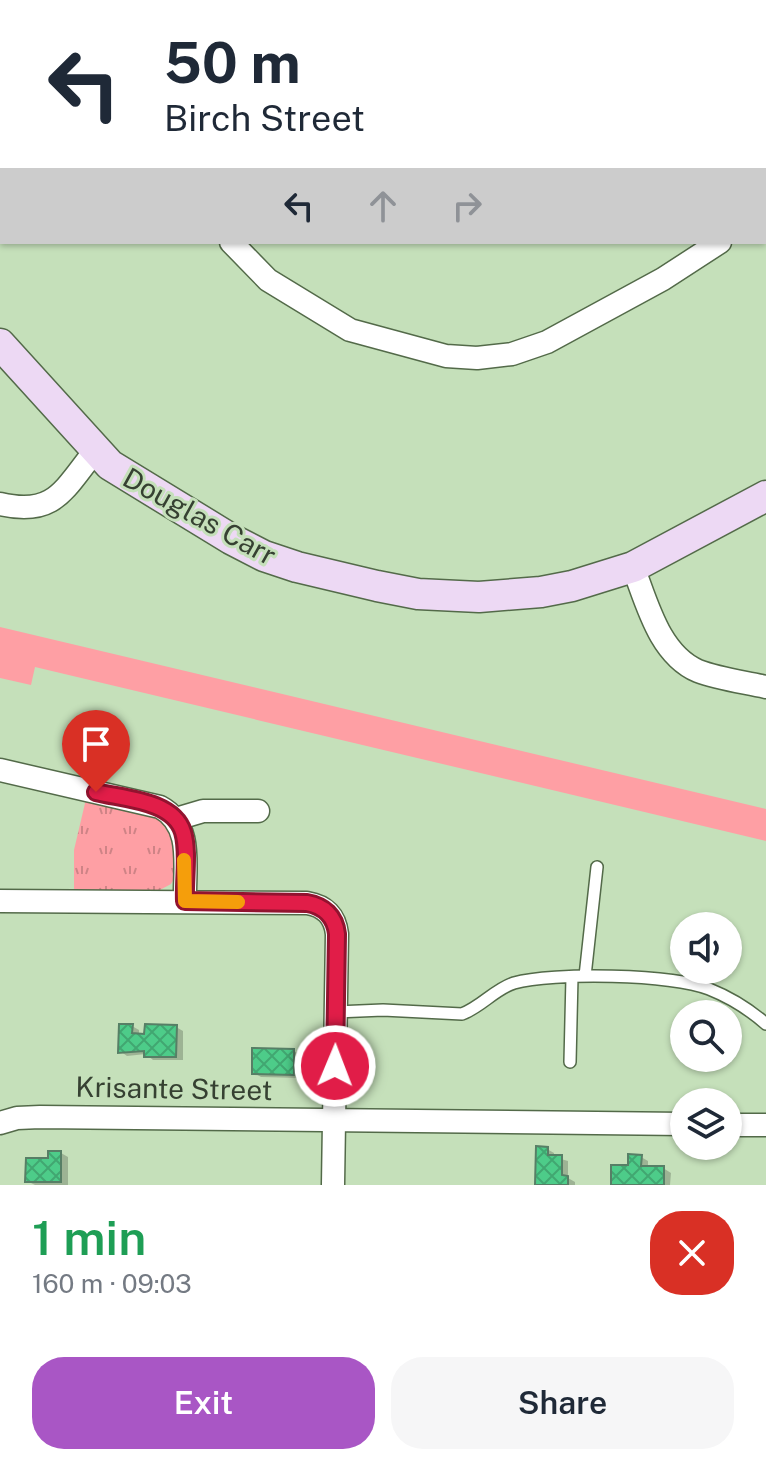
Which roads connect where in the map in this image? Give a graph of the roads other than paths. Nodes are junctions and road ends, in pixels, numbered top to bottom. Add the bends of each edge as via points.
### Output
1 (233, 244) edge
2 (717, 244) edge
3 (0, 344) edge
4 (95, 451) junction
5 (766, 496) edge
6 (0, 504) edge
7 (633, 567) junction
8 (766, 687) edge
9 (0, 770) edge
10 (258, 811) dead end
11 (176, 819) junction
12 (597, 867) dead end
13 (0, 901) edge
14 (185, 901) junction
15 (585, 976) junction
16 (572, 977) junction
17 (336, 1012) junction
18 (766, 1024) edge
19 (570, 1062) dead end
20 (334, 1120) junction
21 (0, 1123) edge
22 (670, 1124) edge
23 (742, 1125) edge
24 (766, 1125) edge
25 (333, 1185) edge

1 - 2 street via 268,280 350,330 446,356 477,358 547,342
3 - 4 street, Douglas Carr
4 - 6 street via 47,504 23,509
4 - 7 street, Douglas Carr via 264,556 377,586 449,597 510,596 572,586
5 - 7 street, Douglas Carr
7 - 8 street via 661,636 676,657 700,672
9 - 11 street via 160,807
10 - 11 street via 203,811
11 - 14 street via 184,839
12 - 15 lane
13 - 14 street
14 - 17 street via 307,903 323,908 336,927
15 - 16 lane
15 - 18 lane via 707,988
16 - 17 lane via 513,983 462,1014
16 - 19 lane
17 - 20 street
20 - 21 street, Krisante Street via 27,1117
20 - 22 street, Krisante Street
20 - 25 street
23 - 24 street

